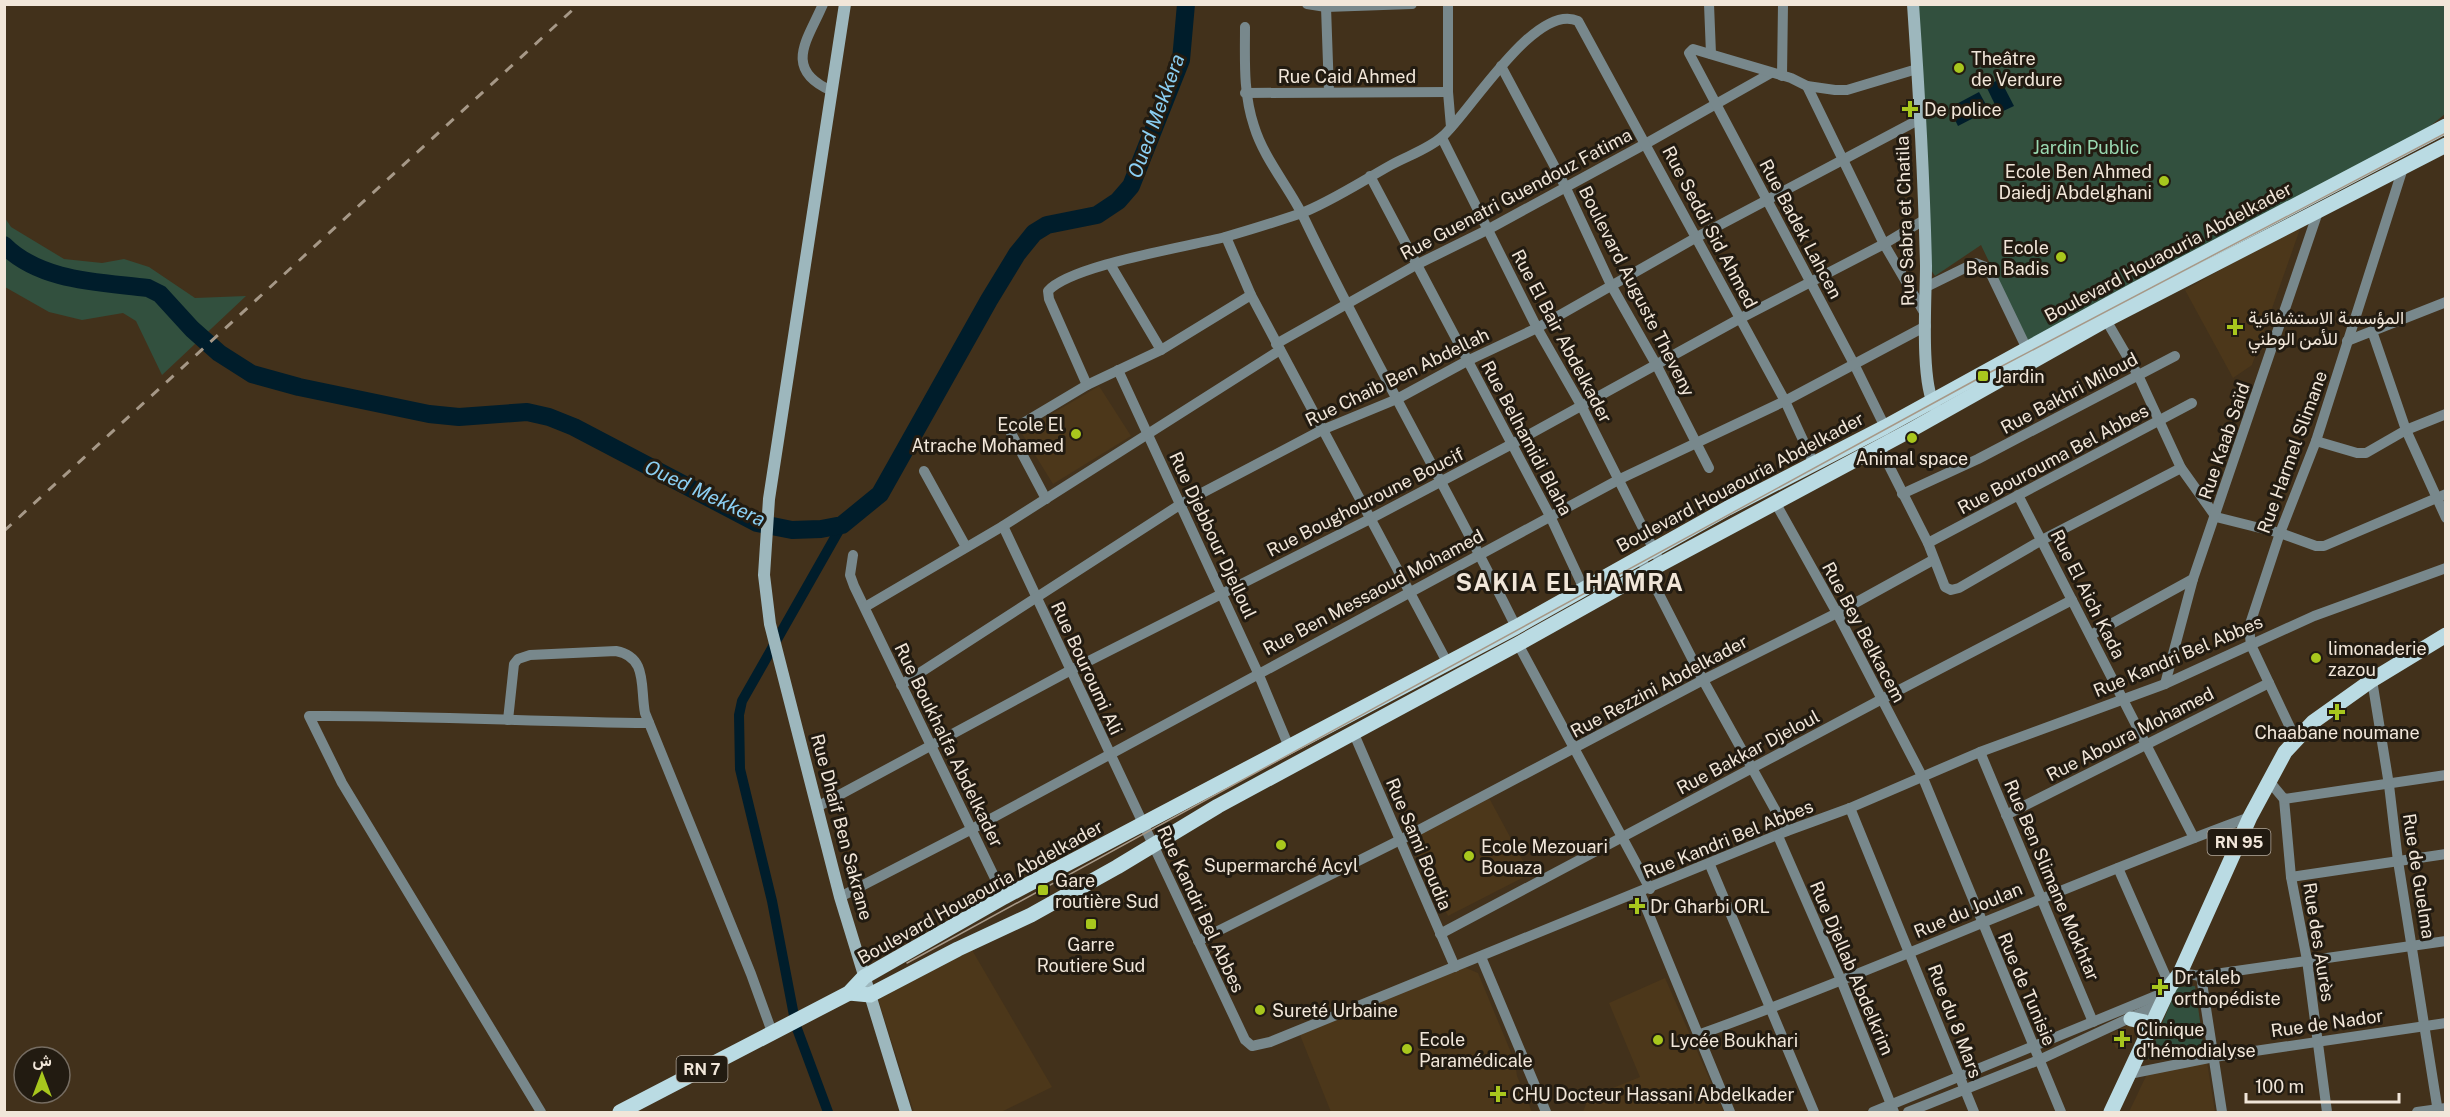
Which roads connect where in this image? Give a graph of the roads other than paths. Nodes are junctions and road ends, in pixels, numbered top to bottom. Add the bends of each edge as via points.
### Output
1 (823, 4) edge
2 (845, 4) edge
3 (1307, 4) edge
4 (1412, 4) edge
5 (1448, 4) edge
6 (1709, 4) edge
7 (1783, 4) edge
8 (1913, 4) edge
9 (1326, 7) junction
10 (1245, 27) dead end
11 (1711, 54) junction
12 (1501, 66) junction
13 (1917, 69) junction
14 (1771, 73) junction
15 (1782, 76) junction
16 (1807, 86) junction
17 (832, 91) junction
18 (1329, 92) junction
19 (1448, 92) junction
20 (1245, 93) junction
21 (1716, 104) junction
22 (1920, 119) junction
23 (2445, 126) edge
24 (1451, 127) junction
25 (1442, 138) junction
26 (1647, 143) junction
27 (2445, 145) edge
28 (1843, 160) junction
29 (2403, 168) junction
30 (1371, 176) junction
31 (1565, 186) junction
32 (1766, 200) junction
33 (2319, 209) junction
34 (1302, 213) junction
35 (1924, 219) junction
36 (1487, 230) junction
37 (1226, 237) junction
38 (1697, 237) junction
39 (1884, 244) junction
40 (1110, 264) junction
41 (1416, 265) junction
42 (1810, 281) junction
43 (1611, 285) junction
44 (1926, 286) junction
45 (1251, 295) junction
46 (2445, 302) edge
47 (1346, 306) junction
48 (1739, 319) junction
49 (1925, 320) junction
50 (2106, 320) junction
51 (1537, 328) junction
52 (2372, 331) junction
53 (2347, 341) junction
54 (1278, 347) junction
55 (2027, 349) junction
56 (1161, 350) junction
57 (2175, 356) dead end
58 (1467, 361) junction
59 (1854, 364) junction
60 (1657, 366) junction
61 (1118, 370) junction
62 (2138, 375) junction
63 (1087, 385) junction
64 (1397, 399) junction
65 (1785, 401) junction
66 (2192, 403) dead end
67 (1581, 405) junction
68 (1935, 407) junction
69 (2445, 414) edge
70 (2160, 421) junction
71 (1885, 427) junction
72 (1322, 430) junction
73 (2406, 430) junction
74 (1147, 433) junction
75 (2316, 441) junction
76 (1696, 443) junction
77 (1512, 444) junction
78 (1879, 446) junction
79 (1814, 464) junction
80 (1709, 468) dead end
81 (2181, 468) junction
82 (924, 471) dead end
83 (1620, 480) junction
84 (1440, 483) junction
85 (1902, 494) junction
86 (2018, 495) junction
87 (2442, 496) edge
88 (1046, 499) junction
89 (1775, 502) junction
90 (1181, 504) junction
91 (1550, 516) junction
92 (2216, 517) junction
93 (2445, 518) edge
94 (1370, 519) junction
95 (1003, 526) junction
96 (2280, 533) junction
97 (2042, 540) junction
98 (1928, 543) junction
99 (966, 547) junction
100 (1480, 553) junction
101 (853, 555) dead end
102 (1651, 560) junction
103 (1933, 560) junction
104 (2445, 568) edge
105 (2193, 579) junction
106 (1584, 589) junction
107 (1411, 591) junction
108 (1222, 594) junction
109 (1036, 599) junction
110 (2072, 600) junction
111 (865, 607) junction
112 (1837, 613) junction
113 (1516, 627) junction
114 (2445, 635) edge
115 (2091, 636) junction
116 (1518, 644) junction
117 (2251, 645) junction
118 (1447, 662) junction
119 (1071, 670) junction
120 (1258, 673) junction
121 (1703, 680) junction
122 (2372, 680) junction
123 (2269, 683) junction
124 (2165, 684) junction
125 (901, 685) junction
126 (1882, 699) junction
127 (2124, 699) junction
128 (508, 720) junction
129 (649, 723) junction
130 (1354, 734) junction
131 (2296, 740) junction
132 (2146, 745) junction
133 (1289, 747) junction
134 (931, 748) junction
135 (1574, 750) junction
136 (1980, 752) junction
137 (1110, 754) junction
138 (1750, 769) junction
139 (2445, 776) edge
140 (1923, 778) junction
141 (2270, 782) junction
142 (2389, 785) junction
143 (2284, 800) junction
144 (817, 807) junction
145 (1850, 808) junction
146 (2006, 815) junction
147 (2250, 817) junction
148 (1142, 824) junction
149 (970, 830) junction
150 (1783, 834) junction
151 (2194, 838) junction
152 (1622, 839) junction
153 (1400, 840) junction
154 (1153, 846) junction
155 (2445, 854) edge
156 (2398, 861) junction
157 (1710, 865) junction
158 (2118, 868) junction
159 (2291, 877) junction
160 (1645, 891) junction
161 (840, 897) junction
162 (1004, 897) junction
163 (2040, 898) junction
164 (1982, 923) junction
165 (1440, 934) junction
166 (2445, 940) edge
167 (1198, 941) junction
168 (2413, 946) junction
169 (1911, 952) junction
170 (1481, 957) junction
171 (2307, 960) junction
172 (1455, 967) junction
173 (2180, 973) junction
174 (2200, 976) junction
175 (864, 977) junction
176 (1841, 980) junction
177 (849, 993) junction
178 (2166, 994) junction
179 (870, 995) junction
180 (1769, 1009) junction
181 (2132, 1019) junction
182 (2093, 1022) junction
183 (2445, 1023) edge
184 (2425, 1026) junction
185 (778, 1029) junction
186 (2149, 1031) junction
187 (1698, 1035) junction
188 (2318, 1041) junction
189 (2034, 1047) junction
190 (2214, 1057) junction
191 (2039, 1060) junction
192 (2129, 1074) junction
193 (1959, 1076) junction
194 (1964, 1089) junction
195 (1892, 1109) edge
196 (2440, 1110) edge
197 (541, 1113) edge
198 (620, 1113) edge
199 (906, 1113) edge
200 (1546, 1113) edge
201 (1730, 1113) edge
202 (1814, 1113) edge
203 (1873, 1113) edge
204 (1908, 1113) edge
205 (1974, 1113) edge
206 (2061, 1113) edge
207 (2111, 1113) edge
208 (2222, 1113) edge
209 (2327, 1113) edge
210 (2417, 1113) edge

1 - 17 street via 802,54 813,79
2 - 17 main road, Rue Dhaif Ben Sakrane
3 - 9 street
4 - 9 street
5 - 19 street
6 - 11 street
7 - 15 street
8 - 13 main road, Rue Sabra et Chatila
9 - 18 street
10 - 20 street
11 - 14 street
11 - 21 street, Rue Badek Lahcen via 1693,49 1689,56
12 - 24 street
12 - 26 street, Rue Seddi Sid Ahmed via 1538,30 1565,19 1578,21
12 - 31 street, Boulevard Auguste Theveny
13 - 16 street via 1847,90
13 - 22 main road, Rue Sabra et Chatila
14 - 15 street
14 - 21 street, Rue Guenatri Guendouz Fatima
15 - 16 street
16 - 28 street
17 - 144 main road, Rue Dhaif Ben Sakrane via 768,499 764,547 770,624
18 - 19 street, Rue Caid Ahmed
18 - 20 street, Rue Caid Ahmed
19 - 24 street
20 - 34 street via 1261,144
21 - 26 street, Rue Guenatri Guendouz Fatima
21 - 32 street, Rue Badek Lahcen
22 - 28 street, Rue Chaib Ben Abdellah
22 - 35 main road, Rue Sabra et Chatila
23 - 55 main road, Boulevard Houaouria Abdelkader / RN 7
24 - 25 street
25 - 30 street
25 - 36 street, Rue El Bair Abdelkader
26 - 31 street, Rue Guenatri Guendouz Fatima
26 - 38 street, Rue Seddi Sid Ahmed
27 - 29 main road, Boulevard Houaouria Abdelkader / RN 7
28 - 32 street, Rue Chaib Ben Abdellah
28 - 39 street
29 - 33 main road, Boulevard Houaouria Abdelkader / RN 7
29 - 53 street, Rue Harmel Slimane
30 - 34 street
30 - 41 street, Rue Belhamidi Blaha
31 - 36 street, Rue Guenatri Guendouz Fatima
31 - 43 street, Boulevard Auguste Theveny
32 - 38 street, Rue Chaib Ben Abdellah
32 - 42 street, Rue Badek Lahcen
33 - 50 main road, Boulevard Houaouria Abdelkader / RN 7
33 - 92 street, Rue Kaab Saïd
34 - 37 street
34 - 47 street
35 - 39 street, Rue Boughouroune Boucif
35 - 44 main road, Rue Sabra et Chatila
36 - 41 street, Rue Guenatri Guendouz Fatima
36 - 51 street, Rue El Bair Abdelkader
37 - 40 street
37 - 45 street
38 - 43 street, Rue Chaib Ben Abdellah
38 - 48 street, Rue Seddi Sid Ahmed
39 - 42 street, Rue Boughouroune Boucif
39 - 49 street
40 - 56 street
40 - 63 street via 1065,278 1048,291 1048,299
41 - 47 street, Rue Guenatri Guendouz Fatima
41 - 58 street, Rue Belhamidi Blaha
42 - 48 street, Rue Boughouroune Boucif
42 - 59 street, Rue Badek Lahcen
43 - 51 street, Rue Chaib Ben Abdellah
43 - 60 street, Boulevard Auguste Theveny
44 - 49 main road, Rue Sabra et Chatila
44 - 55 street via 1975,263 1982,264 1988,268
45 - 54 street
45 - 56 street
46 - 52 street
47 - 54 street, Rue Guenatri Guendouz Fatima
47 - 64 street
48 - 60 street, Rue Boughouroune Boucif
48 - 65 street, Rue Seddi Sid Ahmed
49 - 59 street, Rue Ben Messaoud Mohamed
49 - 68 main road, Rue Sabra et Chatila via 1927,371
50 - 62 street
50 - 68 main road, Boulevard Houaouria Abdelkader / RN 7
51 - 58 street, Rue Chaib Ben Abdellah
51 - 67 street, Rue El Bair Abdelkader
52 - 53 street
52 - 73 street
53 - 75 street, Rue Harmel Slimane
54 - 72 street
54 - 74 street
55 - 68 main road, Boulevard Houaouria Abdelkader / RN 7
56 - 61 street
57 - 62 street, Rue Bakhri Miloud
58 - 64 street, Rue Chaib Ben Abdellah
58 - 77 street, Rue Belhamidi Blaha
59 - 65 street, Rue Ben Messaoud Mohamed
59 - 71 street, Rue Badek Lahcen
60 - 67 street, Rue Boughouroune Boucif
60 - 76 street, Boulevard Auguste Theveny
61 - 63 street
61 - 74 street, Rue Djebbour Djelloul
62 - 70 street
62 - 85 street, Rue Bakhri Miloud
63 - 88 street via 1010,431
64 - 72 street, Rue Chaib Ben Abdellah
64 - 84 street
65 - 76 street, Rue Ben Messaoud Mohamed
65 - 79 street, Rue Seddi Sid Ahmed
66 - 70 street, Rue Bourouma Bel Abbes
67 - 77 street, Rue Boughouroune Boucif
67 - 83 street, Rue El Bair Abdelkader
68 - 71 main road, Boulevard Houaouria Abdelkader / RN 7
68 - 78 main road, Boulevard Houaouria Abdelkader / RN 7
69 - 73 street
70 - 81 street
70 - 86 street, Rue Bourouma Bel Abbes
71 - 79 main road, Boulevard Houaouria Abdelkader / RN 7
72 - 90 street, Rue Chaib Ben Abdellah
72 - 94 street
73 - 75 street via 2362,454
73 - 87 street
74 - 88 street
74 - 90 street, Rue Djebbour Djelloul
75 - 96 street, Rue Harmel Slimane
76 - 80 street, Boulevard Auguste Theveny
76 - 83 street, Rue Ben Messaoud Mohamed
77 - 84 street, Rue Boughouroune Boucif
77 - 91 street, Rue Belhamidi Blaha
78 - 85 street
78 - 89 main road, Boulevard Houaouria Abdelkader / RN 7
79 - 102 main road, Boulevard Houaouria Abdelkader / RN 7
81 - 92 street
81 - 97 street
82 - 99 street
83 - 91 street, Rue Ben Messaoud Mohamed
83 - 102 street, Rue El Bair Abdelkader
84 - 94 street, Rue Boughouroune Boucif
84 - 100 street
85 - 98 street
86 - 97 street, Rue El Aich Kada
86 - 98 street, Rue Bourouma Bel Abbes
87 - 93 street
87 - 96 street via 2324,546
88 - 95 street
89 - 102 main road, Boulevard Houaouria Abdelkader / RN 7
89 - 112 street, Rue Bey Belkacem
90 - 108 street, Rue Djebbour Djelloul
90 - 109 street, Rue Chaib Ben Abdellah
91 - 100 street, Rue Ben Messaoud Mohamed
91 - 106 street, Rue Belhamidi Blaha
92 - 96 street
92 - 105 street, Rue Kaab Saïd
94 - 107 street
94 - 108 street, Rue Boughouroune Boucif
95 - 99 street
95 - 109 street, Rue Bouroumi Ali
96 - 117 street, Rue Harmel Slimane via 2251,617
97 - 103 street via 1951,590 1945,587
97 - 110 street, Rue El Aich Kada
98 - 103 street
99 - 111 street
100 - 107 street, Rue Ben Messaoud Mohamed
100 - 113 street
101 - 111 street, Rue Boukhalfa Abdelkader via 850,575
102 - 106 main road, Boulevard Houaouria Abdelkader / RN 7
102 - 116 main road, Boulevard Houaouria Abdelkader / RN 7
102 - 121 street, Rue El Bair Abdelkader
103 - 112 street, Rue Rezzini Abdelkader
104 - 117 street, Rue Kandri Bel Abbes via 2314,616
105 - 115 street
105 - 124 street, Rue Kaab Saïd
106 - 113 main road, Boulevard Houaouria Abdelkader / RN 7
107 - 118 street
107 - 120 street, Rue Ben Messaoud Mohamed
108 - 119 street, Rue Boughouroune Boucif
108 - 120 street, Rue Djebbour Djelloul
109 - 119 street, Rue Bouroumi Ali
109 - 125 street, Rue Chaib Ben Abdellah
110 - 115 street, Rue El Aich Kada
110 - 126 street, Rue Bakkar Djeloul
111 - 125 street, Rue Boukhalfa Abdelkader
112 - 121 street, Rue Rezzini Abdelkader
112 - 126 street, Rue Bey Belkacem
113 - 118 main road, Boulevard Houaouria Abdelkader / RN 7
114 - 122 main road, RN 95
115 - 127 street, Rue El Aich Kada
116 - 130 main road, Boulevard Houaouria Abdelkader / RN 7
116 - 135 street
117 - 123 street
117 - 124 street, Rue Kandri Bel Abbes
118 - 133 main road, Boulevard Houaouria Abdelkader / RN 7
119 - 134 street, Rue Boughouroune Boucif
119 - 137 street, Rue Bouroumi Ali
120 - 133 street, Rue Djebbour Djelloul
120 - 137 street, Rue Ben Messaoud Mohamed
121 - 135 street, Rue Rezzini Abdelkader
121 - 138 street, Rue Djellab Abdelkrim
122 - 131 main road, RN 95 via 2313,722
122 - 142 street, Rue de Guelma
123 - 131 street
123 - 132 street, Rue Aboura Mohamed
124 - 127 street, Rue Kandri Bel Abbes
125 - 134 street, Rue Boukhalfa Abdelkader
126 - 138 street, Rue Bakkar Djeloul
126 - 140 street, Rue Bey Belkacem
127 - 132 street, Rue El Aich Kada
127 - 136 street, Rue Kandri Bel Abbes
128 - 129 street
128 - 129 street via 514,664 518,659 530,655 616,651 627,654 638,665
128 - 197 street via 309,716 342,783
129 - 185 street via 751,974
130 - 153 street, Rue Sami Boudia
130 - 154 main road, Boulevard Houaouria Abdelkader / RN 7 via 1218,806
131 - 141 main road, RN 95 via 2284,752
132 - 146 street, Rue Aboura Mohamed
132 - 151 street, Rue El Aich Kada
133 - 148 main road, Boulevard Houaouria Abdelkader / RN 7
134 - 144 street, Rue Boughouroune Boucif
134 - 149 street, Rue Boukhalfa Abdelkader
135 - 152 street
135 - 153 street, Rue Rezzini Abdelkader
136 - 140 street, Rue Kandri Bel Abbes
136 - 146 street, Rue Ben Slimane Mokhtar
137 - 148 street, Rue Bouroumi Ali
137 - 149 street, Rue Ben Messaoud Mohamed
138 - 150 street, Rue Djellab Abdelkrim
138 - 152 street, Rue Bakkar Djeloul
139 - 142 street
140 - 145 street, Rue Kandri Bel Abbes
140 - 164 street, Rue de Tunisie
141 - 143 street
141 - 147 main road, RN 95
142 - 143 street
142 - 156 street, Rue de Guelma
143 - 159 street, Rue des Aurès
144 - 161 main road, Rue Dhaif Ben Sakrane
145 - 150 street, Rue Kandri Bel Abbes
145 - 169 street, Rue du 8 Mars
146 - 163 street, Rue Ben Slimane Mokhtar
147 - 151 street, Rue du Joulan
147 - 173 main road, RN 95
148 - 154 street, Rue Kandri Bel Abbes
148 - 162 main road, Boulevard Houaouria Abdelkader / RN 7
149 - 161 street, Rue Ben Messaoud Mohamed
149 - 162 street, Rue Boukhalfa Abdelkader
150 - 157 street, Rue Kandri Bel Abbes
150 - 176 street, Rue Djellab Abdelkrim
151 - 158 street, Rue du Joulan
152 - 160 street
152 - 165 street, Rue Bakkar Djeloul
153 - 165 street, Rue Sami Boudia
153 - 167 street, Rue Rezzini Abdelkader
154 - 167 street, Rue Kandri Bel Abbes
154 - 179 main road, Boulevard Houaouria Abdelkader / RN 7 via 1031,915
155 - 156 street
156 - 159 street
156 - 168 street, Rue de Guelma
157 - 160 street, Rue Kandri Bel Abbes
157 - 180 street
158 - 163 street, Rue du Joulan
158 - 178 street
159 - 171 street, Rue des Aurès
160 - 170 street, Rue Kandri Bel Abbes
160 - 187 street
161 - 175 main road, Rue Dhaif Ben Sakrane
162 - 175 main road, Boulevard Houaouria Abdelkader / RN 7
163 - 164 street, Rue du Joulan
163 - 182 street, Rue Ben Slimane Mokhtar
164 - 169 street, Rue du Joulan
164 - 189 street, Rue de Tunisie
165 - 172 street, Rue Sami Boudia
166 - 168 street
167 - 172 street, Rue Kandri Bel Abbes via 1245,1040 1252,1046 1261,1046
168 - 171 street
168 - 184 street, Rue de Guelma
169 - 176 street, Rue du Joulan
169 - 193 street, Rue du 8 Mars
170 - 172 street, Rue Kandri Bel Abbes
170 - 200 street
171 - 174 street
171 - 188 street, Rue des Aurès
173 - 174 street
173 - 178 main road, RN 95
174 - 190 street
175 - 177 main road, Boulevard Houaouria Abdelkader / RN 7
175 - 179 main road, Rue Dhaif Ben Sakrane
176 - 180 street, Rue du Joulan
176 - 195 street, Rue Djellab Abdelkrim
177 - 179 main road, Boulevard Houaouria Abdelkader
177 - 185 main road, RN 7
178 - 181 street
178 - 182 street
178 - 186 main road, RN 95
179 - 199 main road, Rue Dhaif Ben Sakrane
180 - 187 street, Rue du Joulan
180 - 202 street
181 - 186 main road via 2145,1022
181 - 191 street
182 - 189 street
183 - 184 street, Rue de Nador
184 - 188 street, Rue de Nador
184 - 196 street, Rue de Guelma
185 - 198 main road, RN 7
186 - 192 main road, RN 95
187 - 201 street
188 - 190 street, Rue de Nador
188 - 209 street, Rue des Aurès
189 - 191 street, Rue de Tunisie
189 - 193 street
190 - 192 street, Rue de Nador
190 - 208 street
191 - 194 street
191 - 206 street, Rue de Tunisie
192 - 207 main road, RN 95
193 - 194 street, Rue du 8 Mars
193 - 195 street
194 - 204 street
194 - 205 street, Rue du 8 Mars
195 - 203 street
196 - 210 street

